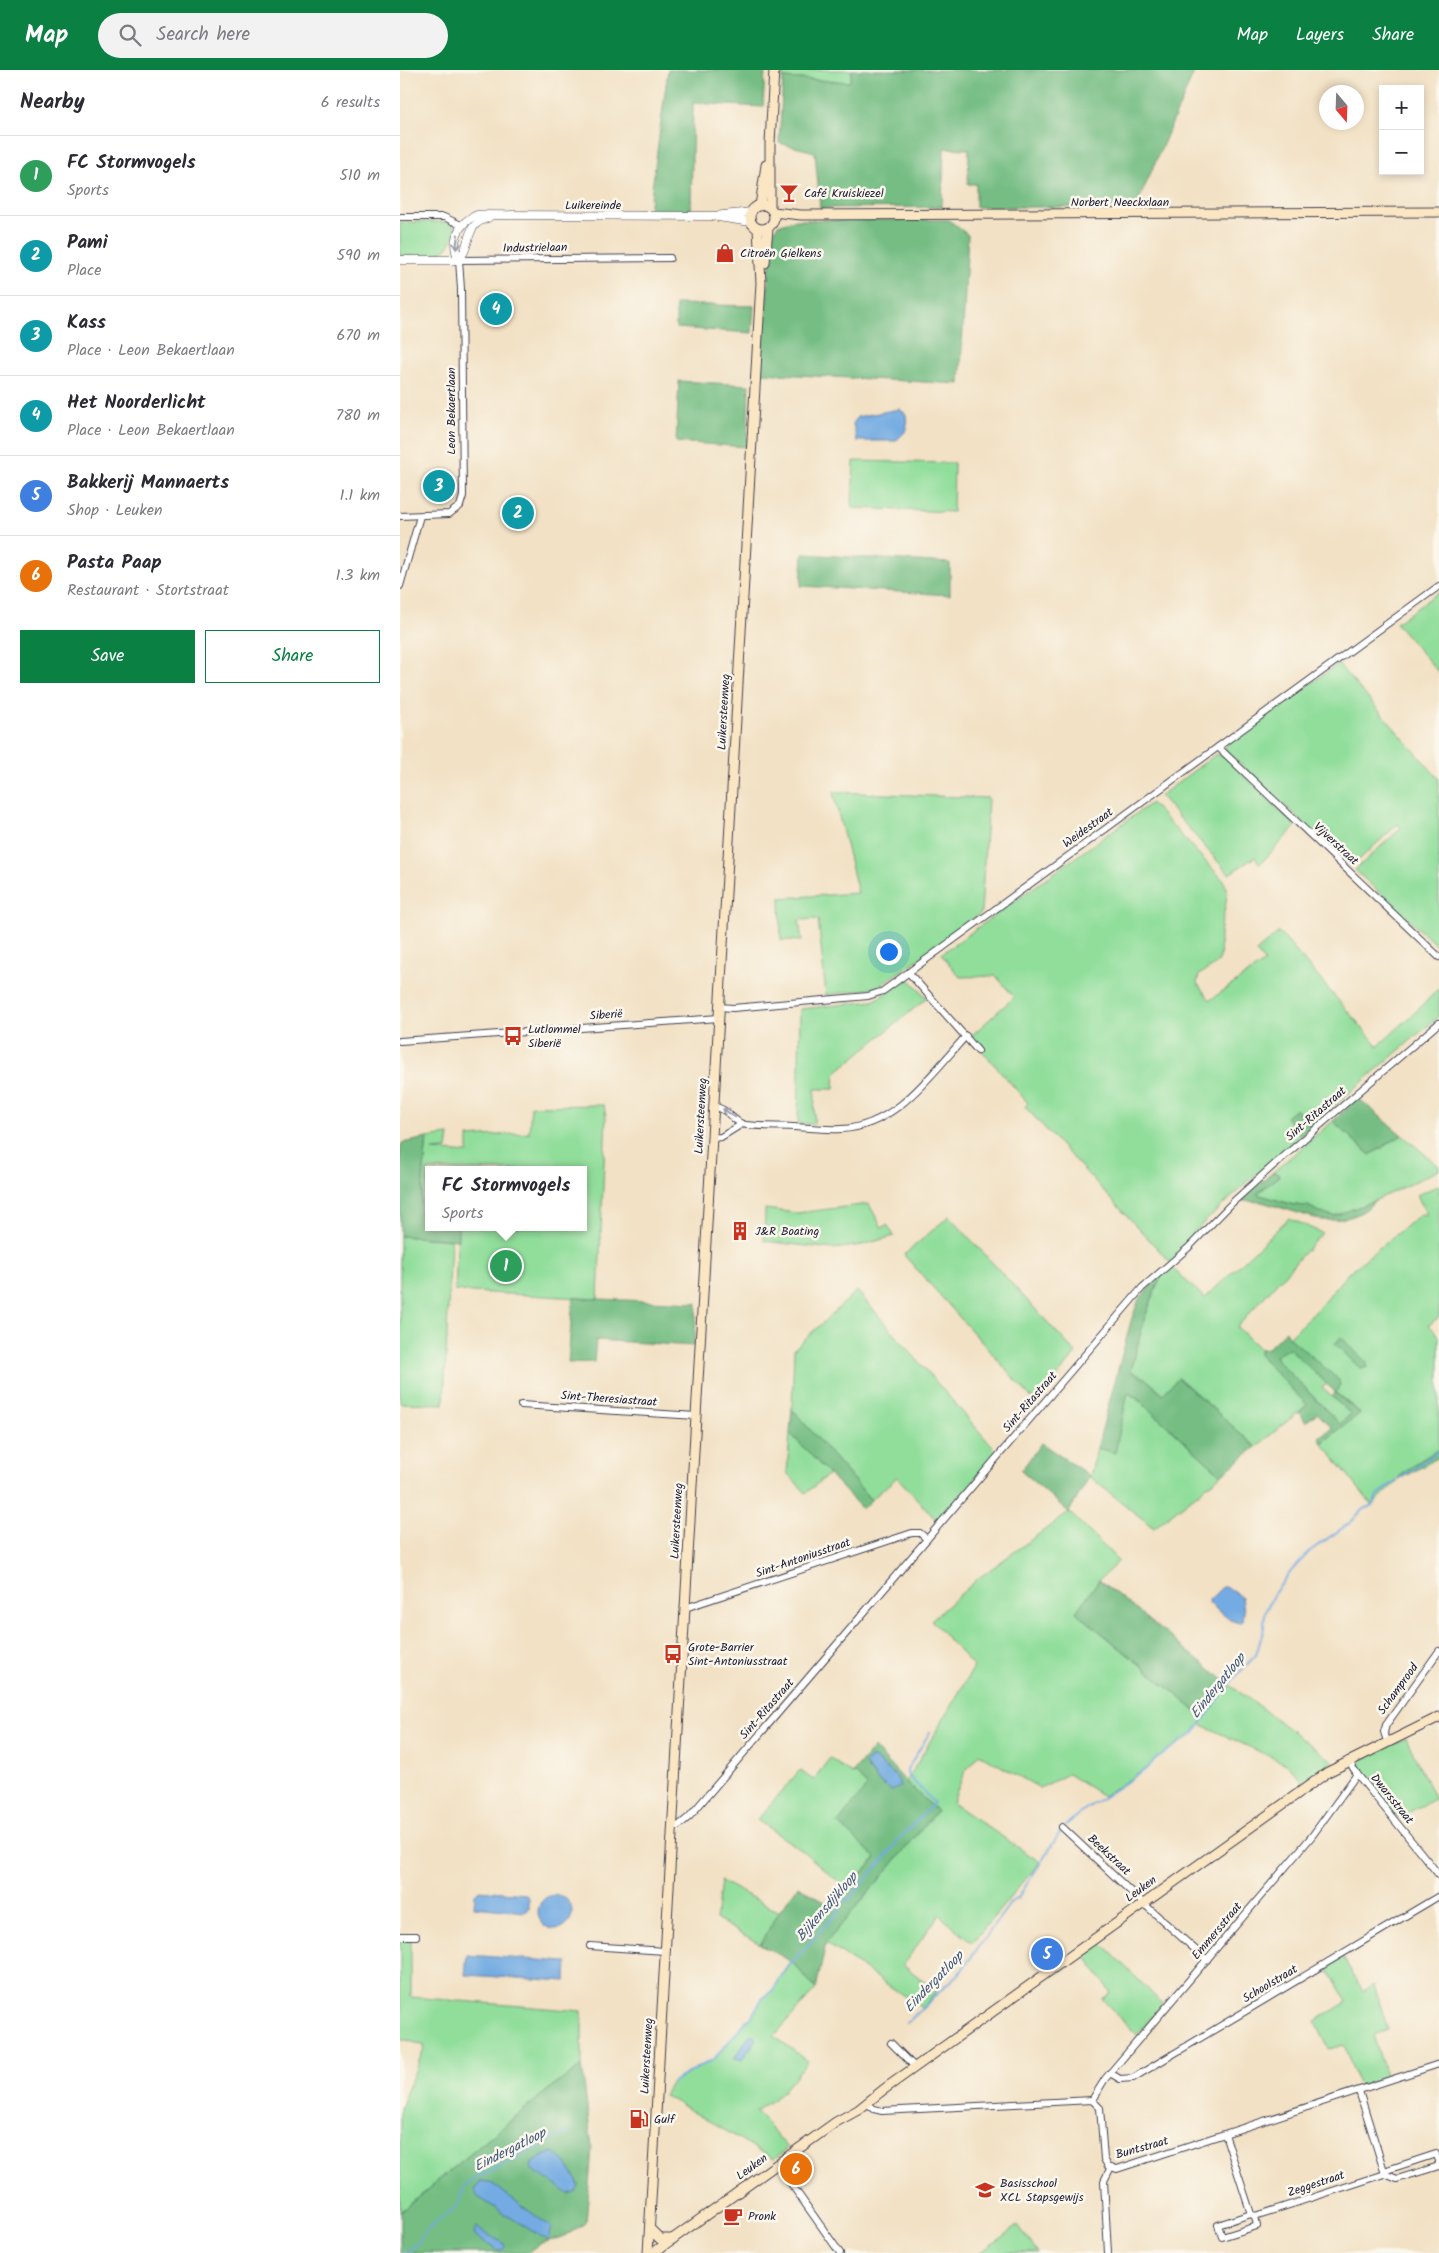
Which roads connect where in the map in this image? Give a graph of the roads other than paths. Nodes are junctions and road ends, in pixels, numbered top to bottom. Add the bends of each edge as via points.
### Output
1 (774, 70) edge
2 (770, 142) junction
3 (760, 206) junction
4 (752, 212) junction
5 (1439, 212) edge
6 (695, 216) joint
7 (714, 216) junction
8 (400, 217) edge
9 (491, 217) junction
10 (766, 220) junction
11 (461, 225) junction
12 (670, 258) dead end
13 (400, 260) edge
14 (459, 260) junction
15 (400, 516) edge
16 (420, 516) junction
17 (400, 586) edge
18 (1439, 586) edge
19 (1218, 747) junction
20 (1439, 957) edge
21 (909, 973) junction
22 (719, 1007) junction
23 (719, 1018) junction
24 (1439, 1023) edge
25 (966, 1036) junction
26 (400, 1040) edge
27 (978, 1051) dead end
28 (714, 1107) junction
29 (742, 1124) junction
30 (712, 1138) junction
31 (520, 1405) dead end
32 (696, 1416) junction
33 (927, 1539) junction
34 (685, 1608) junction
35 (1439, 1651) edge
36 (1439, 1716) edge
37 (1387, 1741) junction
38 (1348, 1760) junction
39 (1357, 1774) junction
40 (672, 1826) junction
41 (1062, 1827) dead end
42 (1439, 1875) edge
43 (1439, 1896) edge
44 (1143, 1903) junction
45 (400, 1936) edge
46 (416, 1936) dead end
47 (590, 1946) dead end
48 (665, 1951) junction
49 (1207, 1960) junction
50 (891, 2043) dead end
51 (1439, 2064) edge
52 (915, 2067) junction
53 (1110, 2073) junction
54 (1359, 2090) junction
55 (1092, 2100) junction
56 (867, 2102) junction
57 (1225, 2134) junction
58 (777, 2164) junction
59 (1439, 2165) edge
60 (1111, 2168) junction
61 (1384, 2172) junction
62 (1253, 2215) junction
63 (650, 2229) junction
64 (673, 2239) junction
65 (648, 2253) edge
66 (653, 2253) edge
67 (840, 2253) edge
68 (1108, 2253) edge

1 - 2 main road, Luikersteenweg
2 - 3 main road, Luikersteenweg
2 - 10 main road, Luikersteenweg
3 - 4 main road
3 - 10 main road
4 - 7 street, Norbert Neeckxlaan
4 - 10 main road
5 - 10 main road, Norbert Neeckxlaan via 801,215
6 - 7 street, Norbert Neeckxlaan
6 - 9 street, Luikereinde
7 - 10 street, Norbert Neeckxlaan
8 - 11 street via 444,217
9 - 11 street, Luikereinde via 477,215
9 - 14 street, Luikereinde via 475,223 470,229 466,251
10 - 22 main road, Luikersteenweg
11 -> 14 street via 454,246
12 - 14 street, Industrielaan
13 - 14 street, Industrielaan
14 - 16 street, Leon Bekaertlaan via 463,496 460,506 449,514
15 - 16 street, Leon Bekaertlaan
16 - 17 street
18 - 19 street, Weidestraat
19 - 20 street, Vijverstraat
19 - 21 street, Weidestraat
21 - 22 street, Weidestraat via 884,991 868,996
21 - 25 street
22 - 23 main road, Luikersteenweg
23 - 26 street, Siberië
23 - 28 main road, Luikersteenweg
24 - 33 street, Sint-Ritastraat via 1275,1164 1151,1279
25 - 27 street
25 - 29 street via 910,1097 880,1119 842,1130
29 -> 28 street via 724,1110
28 - 30 main road, Luikersteenweg
29 - 30 street via 721,1137
30 - 32 main road, Luikersteenweg
31 - 32 street, Sint-Theresiastraat
32 - 34 main road, Luikersteenweg
33 - 34 street, Sint-Antoniusstraat via 920,1533 912,1533
33 - 40 street, Sint-Ritastraat via 689,1817 678,1826
34 - 40 main road, Luikersteenweg
35 - 37 street, Schamprood via 1386,1725
36 - 37 main road, Leuken
37 - 38 main road, Leuken
38 - 39 street, Dwarsstraat
38 - 44 main road, Leuken
39 - 42 street, Dwarsstraat
39 - 49 street, Emmersstraat via 1312,1836
40 - 48 main road, Luikersteenweg
41 - 44 street, Beekstraat
43 - 53 street, Schoolstraat via 1133,2078 1120,2080
44 - 49 street, Beekstraat
44 - 52 main road, Leuken
45 - 46 street
47 - 48 street
48 - 63 main road, Luikersteenweg
49 - 53 street, Emmersstraat
50 - 52 street
51 - 54 street, Buntstraat
52 - 56 main road, Leuken
53 - 55 street, Emmersstraat
54 - 57 street, Buntstraat
54 - 61 street
55 - 56 street via 882,2111
55 - 60 street, Buntstraat via 1100,2108 1104,2159
56 - 58 main road, Leuken
57 - 60 street, Buntstraat via 1125,2167
57 - 62 street
58 - 64 main road, Leuken
58 - 67 street
59 - 61 street, Zeggestraat via 1397,2179
59 - 61 street, Zeggestraat via 1436,2154
60 - 68 street via 1104,2181
61 - 62 street, Zeggestraat
62 - 62 street, Zeggestraat via 1218,2225 1222,2237 1257,2226
63 - 64 main road via 664,2240
63 - 65 main road, Luikersteenweg
64 - 66 main road, Leuken

